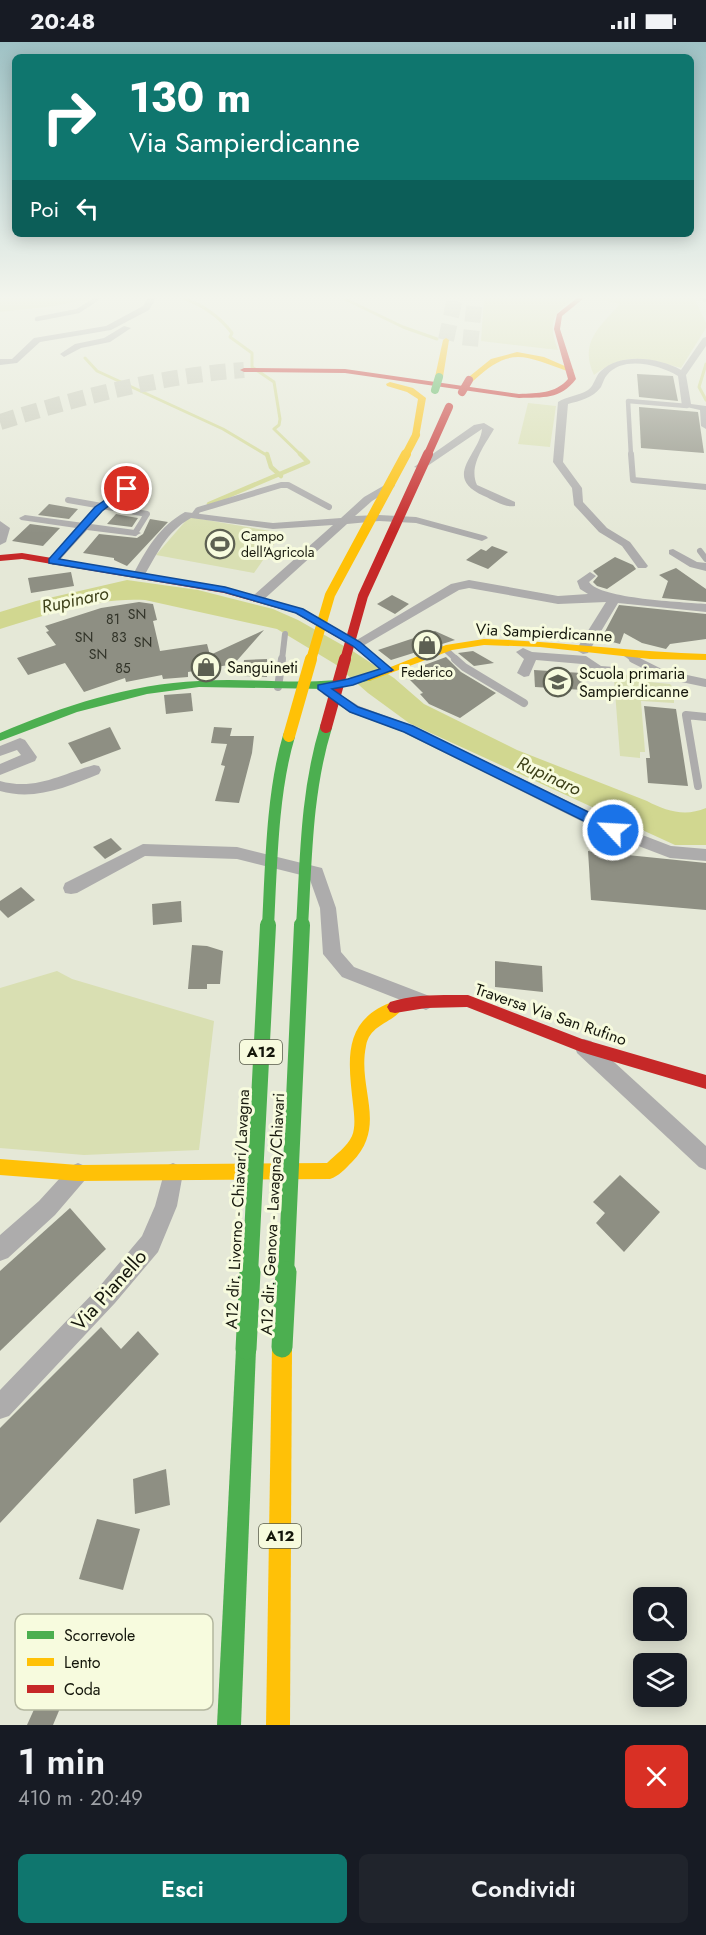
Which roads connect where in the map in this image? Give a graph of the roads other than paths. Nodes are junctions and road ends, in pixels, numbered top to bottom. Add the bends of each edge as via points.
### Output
1 (315, 377) edge
2 (384, 377) edge
3 (436, 377) edge
4 (468, 377) edge
5 (570, 377) edge
6 (602, 377) edge
7 (682, 377) edge
8 (432, 392) junction
9 (687, 406) junction
10 (706, 426) edge
11 (706, 487) edge
12 (127, 489) dead end
13 (68, 500) dead end
14 (511, 504) dead end
15 (101, 506) junction
16 (329, 507) dead end
17 (195, 514) junction
18 (25, 518) dead end
19 (342, 522) junction
20 (0, 524) edge
21 (84, 526) junction
22 (135, 533) joint
23 (482, 538) dead end
24 (0, 542) edge
25 (700, 551) dead end
26 (673, 552) dead end
27 (0, 558) edge
28 (706, 559) edge
29 (52, 561) junction
30 (642, 566) dead end
31 (706, 567) edge
32 (139, 575) junction
33 (590, 576) dead end
34 (615, 598) junction
35 (256, 599) junction
36 (706, 608) edge
37 (285, 634) dead end
38 (356, 644) junction
39 (446, 650) junction
40 (583, 650) junction
41 (625, 653) junction
42 (706, 657) edge
43 (388, 670) junction
44 (614, 672) dead end
45 (524, 673) dead end
46 (706, 683) edge
47 (278, 687) junction
48 (322, 687) junction
49 (524, 703) dead end
50 (706, 717) edge
51 (0, 736) edge
52 (0, 751) edge
53 (0, 770) edge
54 (94, 770) dead end
55 (0, 786) edge
56 (698, 786) dead end
57 (706, 855) edge
58 (71, 888) dead end
59 (426, 1002) junction
60 (581, 1045) junction
61 (706, 1082) edge
62 (706, 1160) edge
63 (0, 1167) edge
64 (78, 1173) junction
65 (173, 1173) junction
66 (0, 1250) edge
67 (0, 1407) edge
68 (229, 1725) edge
69 (278, 1725) edge

1 - 8 main road
2 - 5 main road via 524,396 563,390 571,384
3 - 8 main road, A12
4 - 69 main road, A12 dir. Genova - Lavagna/Chiavari / A12, bridge via 449,407 363,596 320,750 307,829 282,1347
6 - 30 street via 591,391 563,402 558,462 577,488 578,503 603,530 626,544
7 - 9 street
8 - 68 main road, A12 dir. Livorno - Chiavari/Lavagna / A12, bridge via 416,435 330,595 283,756 271,863
9 - 10 street via 704,408
9 - 11 lane via 628,401 633,480
12 - 15 lane
13 - 15 lane
14 - 19 street via 470,483 469,471 489,429 484,426 368,499
15 - 21 lane
15 - 22 lane via 147,514
16 - 17 lane via 281,486
17 - 19 street via 273,526
17 - 32 street via 178,519 158,541
18 - 21 street
19 - 23 street via 416,520
19 - 35 street
20 - 24 street via 4,528
21 - 22 street
21 - 29 street
25 - 28 lane
26 - 31 street via 694,565
27 - 29 main road via 22,556
29 - 32 main road
32 - 35 main road
33 - 34 street via 583,581 584,586
34 - 36 street
34 - 38 street via 558,600 469,584 455,587
34 - 40 street
35 - 38 main road via 299,611
37 - 47 lane
38 - 43 main road
39 - 40 main road, Via Sampierdicanne via 482,642
39 - 43 main road, Via Sampierdicanne
39 - 49 lane via 464,667
40 - 41 main road, Via Sampierdicanne
41 - 42 main road, Via Sampierdicanne
41 - 46 lane via 662,675
43 - 48 main road, Via Sampierdicanne via 350,683
44 - 45 street via 597,670 586,660 526,654 531,658
47 - 48 main road, Via Sampierdicanne
47 - 51 main road, Via Sampierdicanne via 202,684 139,690 83,702
48 - 57 street via 354,709 408,729 622,834 670,852
50 - 56 lane via 686,716
52 - 53 street via 20,743 30,757
54 - 55 street via 49,786 24,790
58 - 59 street via 143,850 237,853 316,872 328,908 332,954 348,972
59 - 60 main road, Traversa Via San Rufino via 468,1001
59 - 65 main road, Traversa Via San Rufino via 400,1005 381,1014 357,1044 362,1129 352,1151 330,1171
60 - 61 main road, Traversa Via San Rufino
60 - 62 street
63 - 64 main road
64 - 65 main road
64 - 66 street via 47,1208
65 - 67 street, Via Pianello via 166,1206 150,1244

